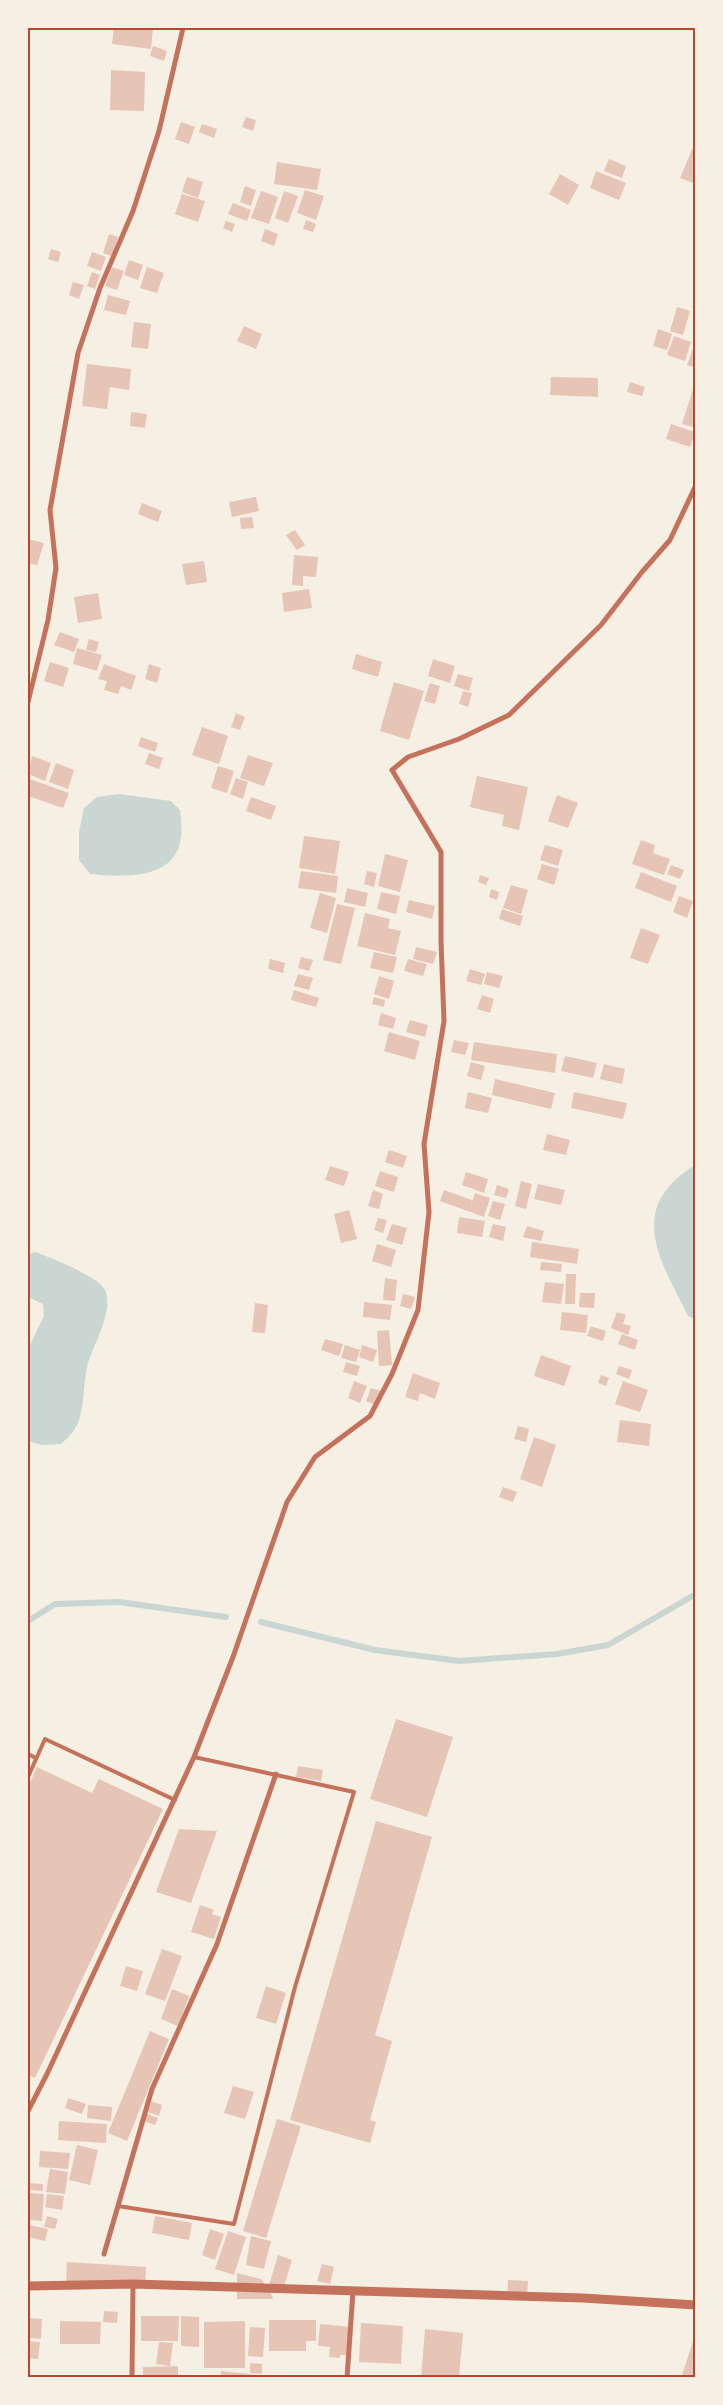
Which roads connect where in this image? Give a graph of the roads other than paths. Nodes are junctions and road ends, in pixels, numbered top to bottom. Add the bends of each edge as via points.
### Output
1 (183, 28) edge
2 (696, 484) edge
3 (28, 702) edge
4 (28, 1754) edge
5 (194, 1757) junction
6 (36, 1758) junction
7 (276, 1774) junction
8 (28, 1777) edge
9 (175, 1800) junction
10 (28, 2111) edge
11 (118, 2206) junction
12 (104, 2254) dead end
13 (133, 2284) junction
14 (28, 2286) edge
15 (354, 2291) junction
16 (696, 2305) edge
17 (132, 2378) edge
18 (348, 2378) edge

1 - 3 street via 153,149 133,211 100,288 78,353 50,510 55,576
2 - 5 street via 670,540 601,625 510,715 459,739 408,757 392,770 441,852 444,1021 424,1144 429,1212 418,1310 392,1374 370,1416 315,1457 286,1502 233,1658
4 - 6 lane
5 - 7 lane
5 - 9 street
6 - 8 lane
6 - 9 lane via 45,1739
7 - 11 street via 217,1944 152,2089
7 - 11 lane via 354,1792 295,1986 234,2224
9 - 10 street
11 - 12 street
13 - 14 street
13 - 15 street
13 - 17 street
15 - 16 street
15 - 18 street

